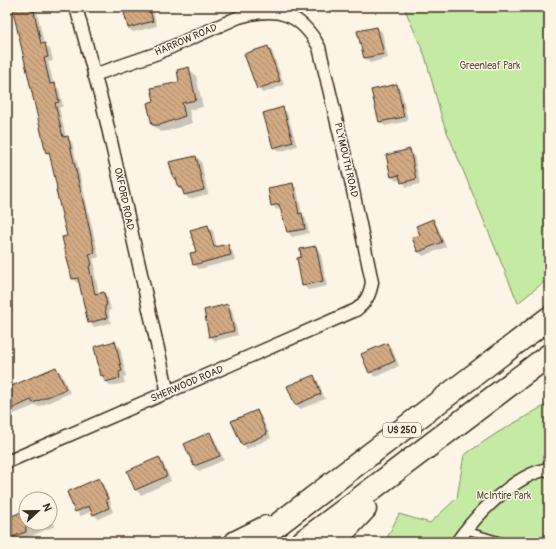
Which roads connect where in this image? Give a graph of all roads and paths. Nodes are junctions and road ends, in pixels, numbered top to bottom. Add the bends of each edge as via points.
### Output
1 (76, 7) edge
2 (301, 23) joint
3 (94, 75) junction
4 (365, 303) joint
5 (549, 318) edge
6 (549, 355) edge
7 (168, 393) junction
8 (457, 425) junction
9 (7, 462) edge
10 (549, 468) edge
11 (280, 522) junction
12 (465, 530) junction
13 (236, 542) edge
14 (254, 542) edge
15 (302, 542) edge
16 (334, 542) edge
17 (457, 542) edge
18 (505, 542) edge

1 - 3 street, OXFORD ROAD
2 - 3 street, HARROW ROAD via 288,14 252,13 158,53
2 - 4 street, PLYMOUTH ROAD via 312,34 319,47 352,181 372,282
3 - 7 street, OXFORD ROAD
4 - 7 street, SHERWOOD ROAD via 356,310
5 - 11 highway, US 250
6 - 8 highway, US 250
7 - 9 street, SHERWOOD ROAD
8 - 15 highway, US 250
8 - 16 highway via 359,514
10 - 12 street via 537,471 510,488
11 - 13 highway
11 - 14 highway, US 250
12 - 17 street
12 - 18 lane

